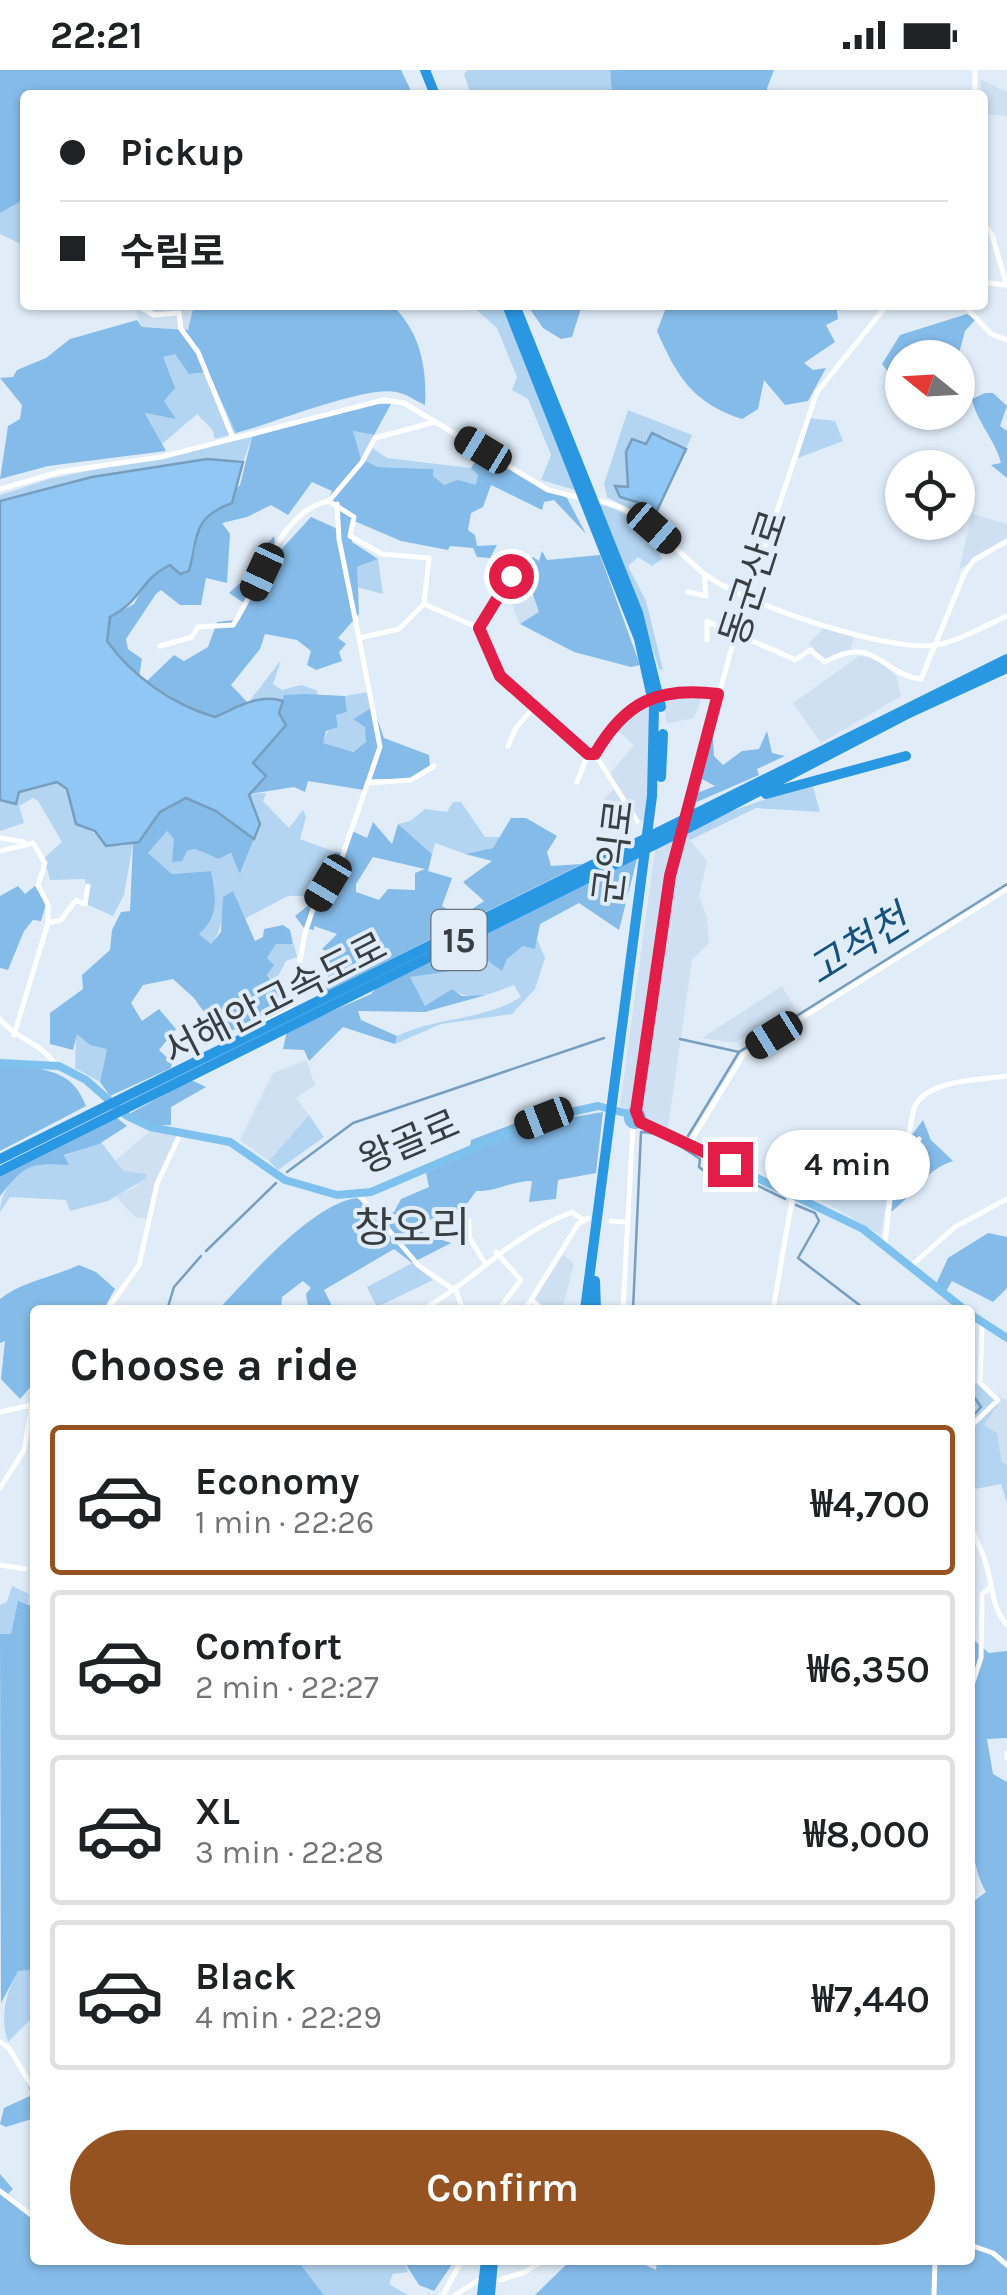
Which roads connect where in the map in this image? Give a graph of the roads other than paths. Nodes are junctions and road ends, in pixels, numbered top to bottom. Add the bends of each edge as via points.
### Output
1 (988, 231) edge
2 (1004, 261) edge
3 (1005, 285) edge
4 (147, 310) edge
5 (509, 310) edge
6 (517, 310) edge
7 (882, 310) edge
8 (969, 310) edge
9 (1007, 340) edge
10 (435, 422) junction
11 (233, 438) junction
12 (0, 489) edge
13 (577, 497) dead end
14 (596, 500) dead end
15 (329, 502) junction
16 (337, 504) junction
17 (1007, 541) edge
18 (704, 574) junction
19 (511, 576) dead end
20 (688, 592) dead end
21 (748, 599) junction
22 (424, 604) junction
23 (1007, 616) edge
24 (479, 628) junction
25 (735, 636) junction
26 (358, 638) junction
27 (707, 640) dead end
28 (160, 646) dead end
29 (934, 646) junction
30 (1007, 659) edge
31 (1007, 668) edge
32 (718, 694) junction
33 (533, 708) junction
34 (508, 746) dead end
35 (591, 754) junction
36 (906, 756) dead end
37 (434, 766) dead end
38 (577, 782) dead end
39 (368, 783) junction
40 (714, 815) junction
41 (696, 820) junction
42 (637, 821) dead end
43 (0, 838) edge
44 (26, 842) junction
45 (0, 852) edge
46 (88, 886) dead end
47 (1007, 889) edge
48 (48, 922) junction
49 (0, 1019) edge
50 (14, 1035) junction
51 (0, 1063) edge
52 (55, 1065) junction
53 (1007, 1076) edge
54 (616, 1102) junction
55 (112, 1108) junction
56 (632, 1113) junction
57 (637, 1123) junction
58 (181, 1132) junction
59 (918, 1139) dead end
60 (689, 1144) junction
61 (895, 1157) junction
62 (0, 1159) edge
63 (0, 1171) edge
64 (793, 1194) junction
65 (358, 1195) junction
66 (1007, 1199) edge
67 (469, 1221) dead end
68 (611, 1221) dead end
69 (625, 1222) junction
70 (884, 1243) junction
71 (496, 1252) junction
72 (485, 1263) junction
73 (911, 1266) junction
74 (592, 1276) junction
75 (456, 1290) junction
76 (531, 1300) junction
77 (111, 1305) edge
78 (430, 1305) edge
79 (462, 1305) edge
80 (502, 1305) edge
81 (528, 1305) edge
82 (538, 1305) edge
83 (579, 1305) edge
84 (591, 1305) edge
85 (623, 1305) edge
86 (774, 1305) edge
87 (959, 1305) edge
88 (975, 1317) edge
89 (982, 1322) junction
90 (1007, 1338) edge
91 (30, 1405) edge
92 (0, 1412) edge
93 (30, 1422) edge
94 (975, 1422) edge
95 (0, 1488) edge
96 (975, 1536) edge
97 (0, 1565) edge
98 (25, 1569) dead end
99 (990, 1588) junction
100 (1007, 1626) edge
101 (975, 1675) edge
102 (0, 2042) edge
103 (30, 2084) edge
104 (0, 2191) edge
105 (30, 2214) edge
106 (975, 2248) edge
107 (1007, 2264) edge
108 (459, 2265) edge
109 (488, 2265) edge
110 (489, 2265) edge
111 (533, 2265) edge
112 (936, 2265) edge
113 (500, 2280) dead end
114 (477, 2281) dead end
115 (444, 2295) edge
116 (455, 2295) edge
117 (482, 2295) edge
118 (490, 2295) edge
119 (934, 2295) edge

1 - 2 street
2 - 3 street
4 - 11 street via 178,313
5 - 54 highway, 군익로 via 639,639 654,708 655,772
6 - 54 highway, 군익로 via 638,613 661,708 662,762
7 - 21 street, 동군산로 via 817,392
8 - 9 street via 991,334
10 - 11 street via 404,403 384,400
10 - 13 street via 548,490
10 - 15 street via 375,438
11 - 12 street via 35,476
14 - 18 street via 624,507
15 - 16 street
15 - 28 street via 312,504 271,548 233,625 207,624 192,637
16 - 22 street via 354,517 350,536 374,551 429,558
16 - 26 street
17 - 29 street via 964,572
18 - 20 street via 706,596
18 - 21 street
19 - 24 street
21 - 25 street, 동군산로
21 - 29 street via 889,644
22 - 24 street
22 - 26 street via 410,624
23 - 29 street
24 - 33 street via 500,676
25 - 27 street via 707,620
25 - 29 street via 796,660 810,650 825,662 853,652 879,656 907,678 921,680
25 - 32 street, 동군산로
26 - 39 street via 380,747
30 - 41 highway, 서해안고속도로 / 15
31 - 40 highway, 서해안고속도로 / 15
32 - 35 street via 690,690 643,702 621,715
32 - 56 street, 동군산로 via 670,876
33 - 34 street
33 - 35 street
35 - 38 street
35 - 42 street
36 - 40 highway via 789,785
37 - 39 street via 410,780
39 - 55 street via 340,863 310,918 292,1005
40 - 41 highway, 서해안고속도로 / 15
41 - 55 highway, 서해안고속도로 / 15
43 - 44 street
44 - 45 street
44 - 48 street via 31,840 45,863 38,885
46 - 48 street via 85,904 76,900 61,920
47 - 60 street via 744,1054
48 - 50 street
49 - 50 street
50 - 52 street
51 - 52 main road, 왕골로
52 - 55 main road, 왕골로 via 86,1080
53 - 61 street via 950,1084 924,1096
54 - 74 highway, 군익로
55 - 58 main road, 왕골로 via 150,1127
55 - 62 highway, 서해안고속도로 / 15
55 - 63 highway, 서해안고속도로 / 15
56 - 57 main road
56 - 65 main road, 왕골로 via 598,1106 544,1118
57 - 60 main road
57 - 69 street
58 - 65 main road, 왕골로 via 230,1142 309,1190
58 - 77 street via 157,1184 139,1265
59 - 61 street
60 - 64 main road
61 - 64 street via 883,1178
61 - 70 street
64 - 70 main road
64 - 86 street
65 - 75 street via 419,1266
66 - 73 street via 955,1227
67 - 72 street via 469,1237
68 - 69 street
69 - 85 street
70 - 73 main road
71 - 72 street
71 - 76 street via 572,1212 585,1218
71 - 80 street via 522,1280
72 - 75 street
73 - 87 main road
74 - 83 highway
74 - 84 highway, 군익로
75 - 78 street
75 - 79 street
76 - 81 street
76 - 82 street
88 - 89 main road
89 - 90 main road
89 - 94 street via 980,1382 998,1400
91 - 92 street
93 - 95 street via 24,1450
96 - 99 street
97 - 98 street
99 - 100 street
99 - 101 street via 982,1594
102 - 103 street
104 - 105 street
106 - 107 street
108 - 115 street
109 - 117 highway
110 - 118 highway
111 - 113 street
112 - 119 street
114 - 116 street

